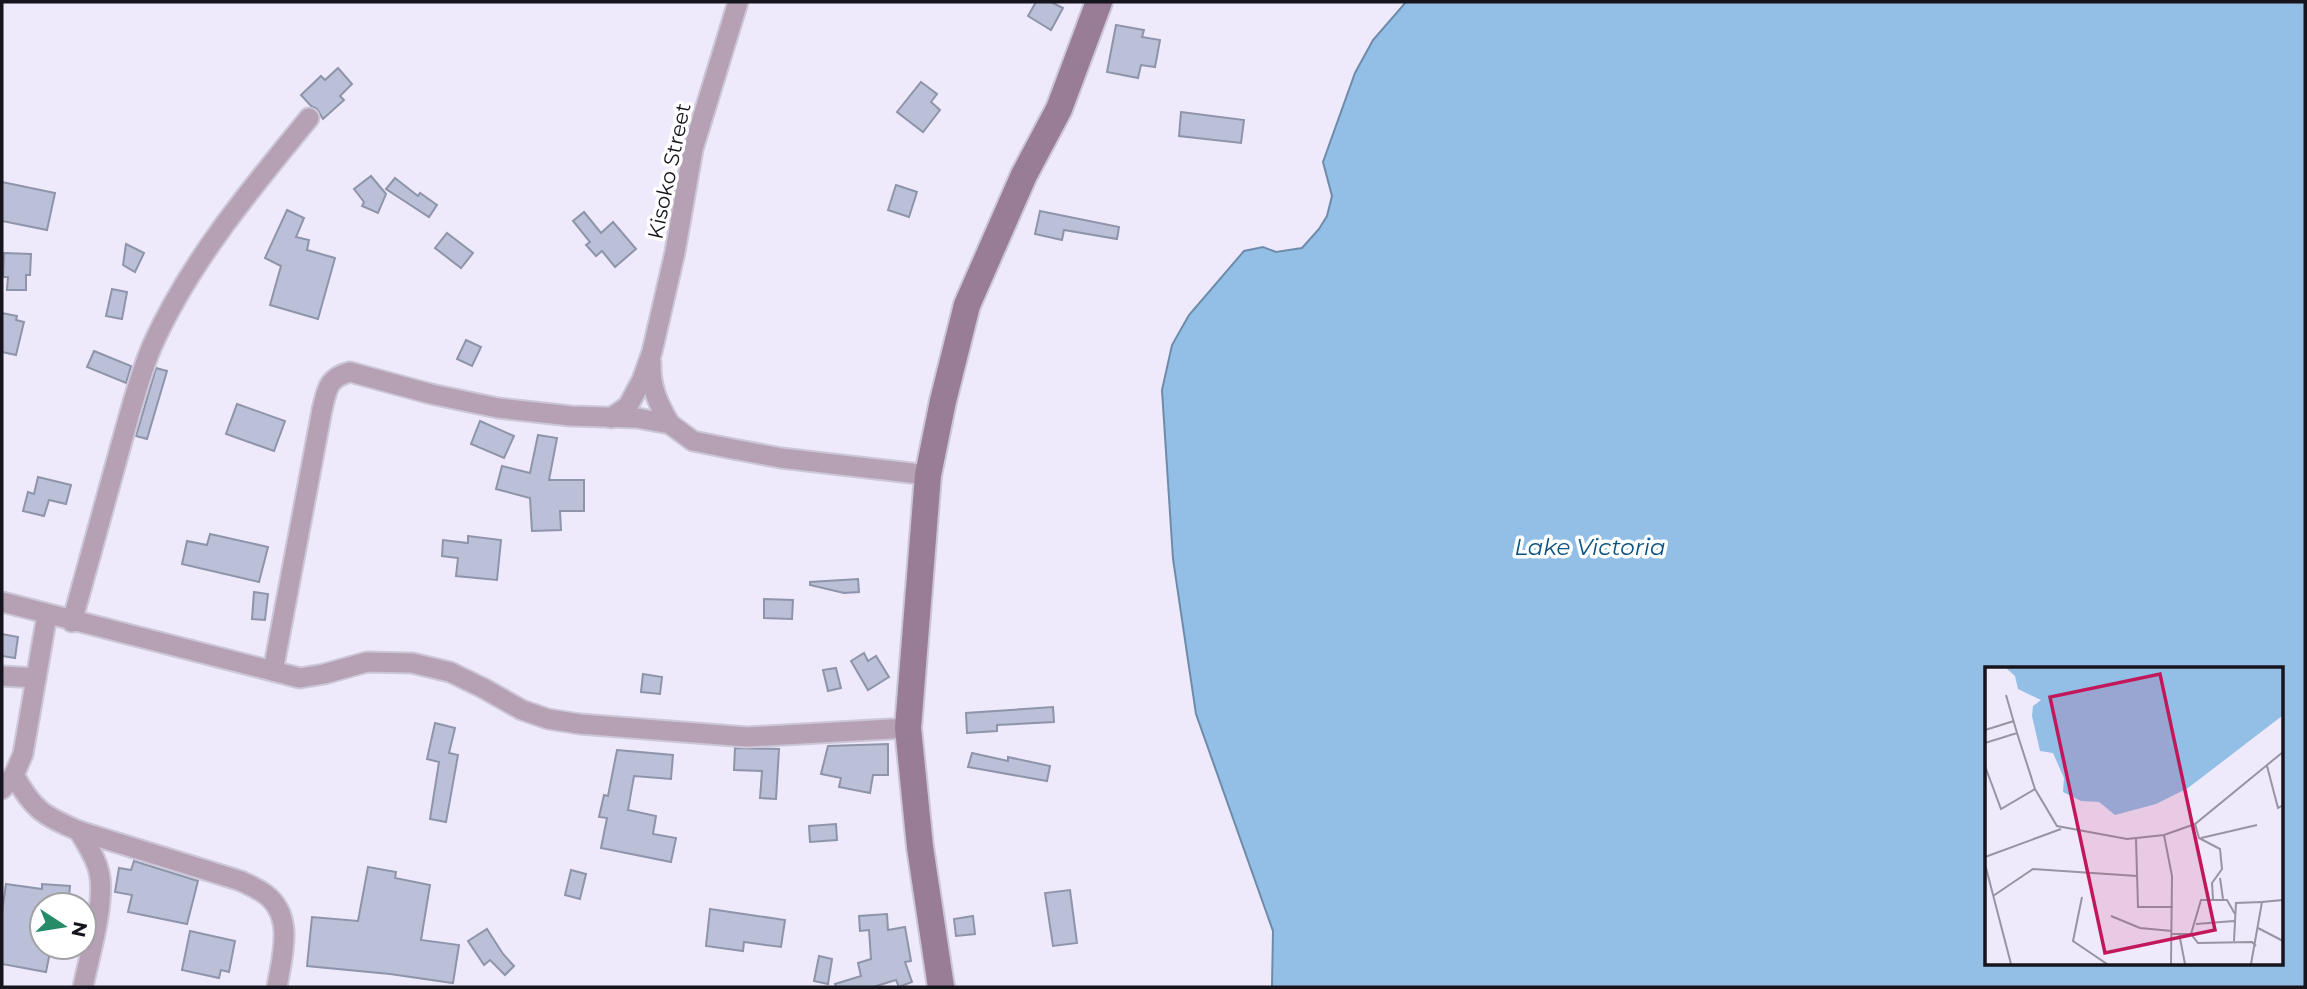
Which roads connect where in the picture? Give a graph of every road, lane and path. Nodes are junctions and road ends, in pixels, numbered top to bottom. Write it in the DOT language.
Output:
graph roads {
  1 [pos="738,2"];
  2 [pos="1098,2"];
  3 [pos="309,118"];
  4 [pos="652,352"];
  5 [pos="611,418"];
  6 [pos="670,424"];
  7 [pos="928,475"];
  8 [pos="2,603"];
  9 [pos="47,615"];
  10 [pos="72,622"];
  11 [pos="273,671"];
  12 [pos="2,676"];
  13 [pos="36,678"];
  14 [pos="908,728"];
  15 [pos="8,782"];
  16 [pos="79,831"];
  17 [pos="83,987"];
  18 [pos="277,987"];
  19 [pos="942,987"];
  1 -- 4 [label="street, Kisoko Street"];
  2 -- 7 [label="street"];
  3 -- 10 [label="street"];
  4 -- 5 [label="street, Kisoko Street"];
  4 -- 6 [label="street, Kisoko Street"];
  5 -- 6 [label="street"];
  5 -- 11 [label="street"];
  6 -- 7 [label="street"];
  7 -- 14 [label="street"];
  8 -- 9 [label="street"];
  9 -- 10 [label="street"];
  9 -- 13 [label="street"];
  10 -- 11 [label="street"];
  11 -- 14 [label="street"];
  12 -- 13 [label="street"];
  13 -- 15 [label="street"];
  14 -- 19 [label="street"];
  15 -- 16 [label="street"];
  16 -- 17 [label="street"];
  16 -- 18 [label="street"];
}
